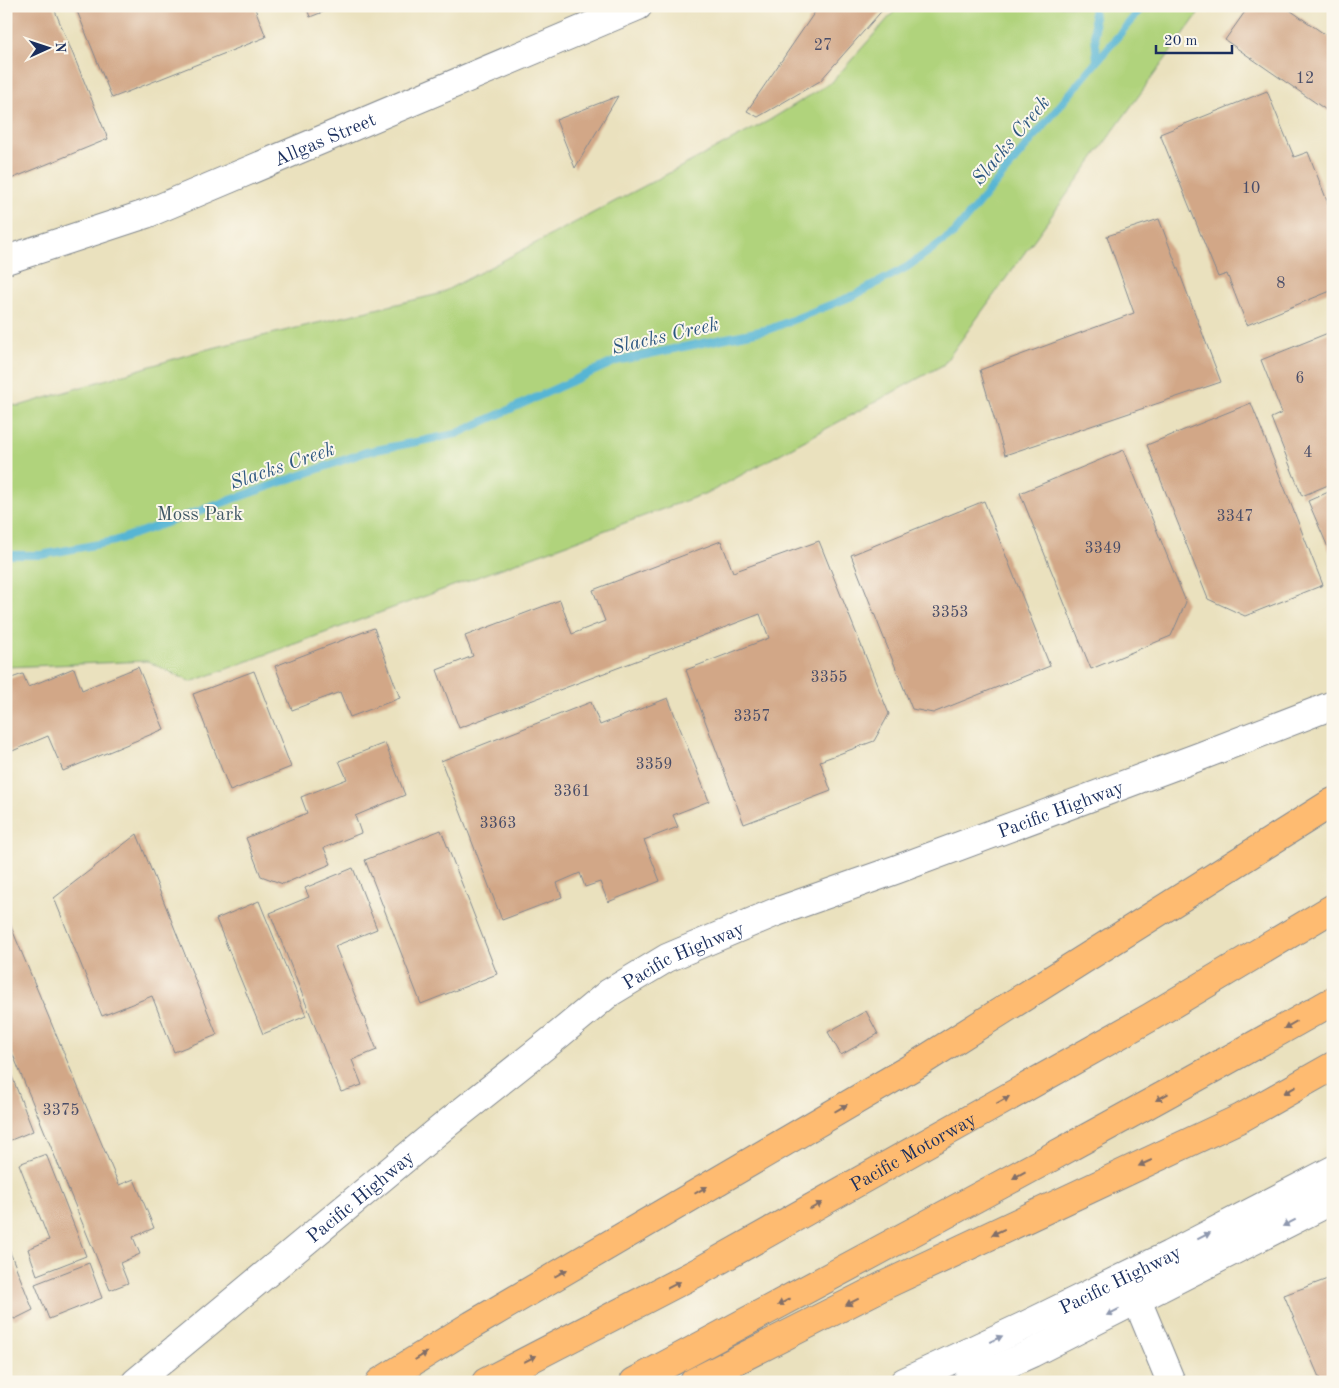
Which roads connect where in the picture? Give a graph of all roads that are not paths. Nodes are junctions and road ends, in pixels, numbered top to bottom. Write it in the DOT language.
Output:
graph roads {
  1 [pos="638,6"];
  2 [pos="6,260"];
  3 [pos="1333,705"];
  4 [pos="1333,802"];
  5 [pos="1333,908"];
  6 [pos="1333,1001"];
  7 [pos="1333,1066"];
  8 [pos="1333,1170"];
  9 [pos="1333,1200"];
  10 [pos="1137,1300"];
  11 [pos="968,1352"];
  12 [pos="975,1380"];
  13 [pos="136,1382"];
  14 [pos="380,1382"];
  15 [pos="486,1382"];
  16 [pos="634,1382"];
  17 [pos="694,1382"];
  18 [pos="904,1382"];
  19 [pos="1171,1382"];
  1 -- 2 [label="street, Allgas Street"];
  3 -- 13 [label="street, Pacific Highway"];
  14 -- 4 [label="highway, one-way"];
  15 -- 5 [label="highway, Pacific Motorway, one-way"];
  6 -- 16 [label="highway, one-way"];
  7 -- 17 [label="highway, one-way"];
  11 -- 8 [label="street, Pacific Highway, one-way"];
  9 -- 10 [label="street, Pacific Highway, one-way"];
  10 -- 12 [label="street, Pacific Highway, one-way"];
  10 -- 19 [label="street"];
  11 -- 12 [label="street"];
  11 -- 18 [label="street, Pacific Highway"];
}
